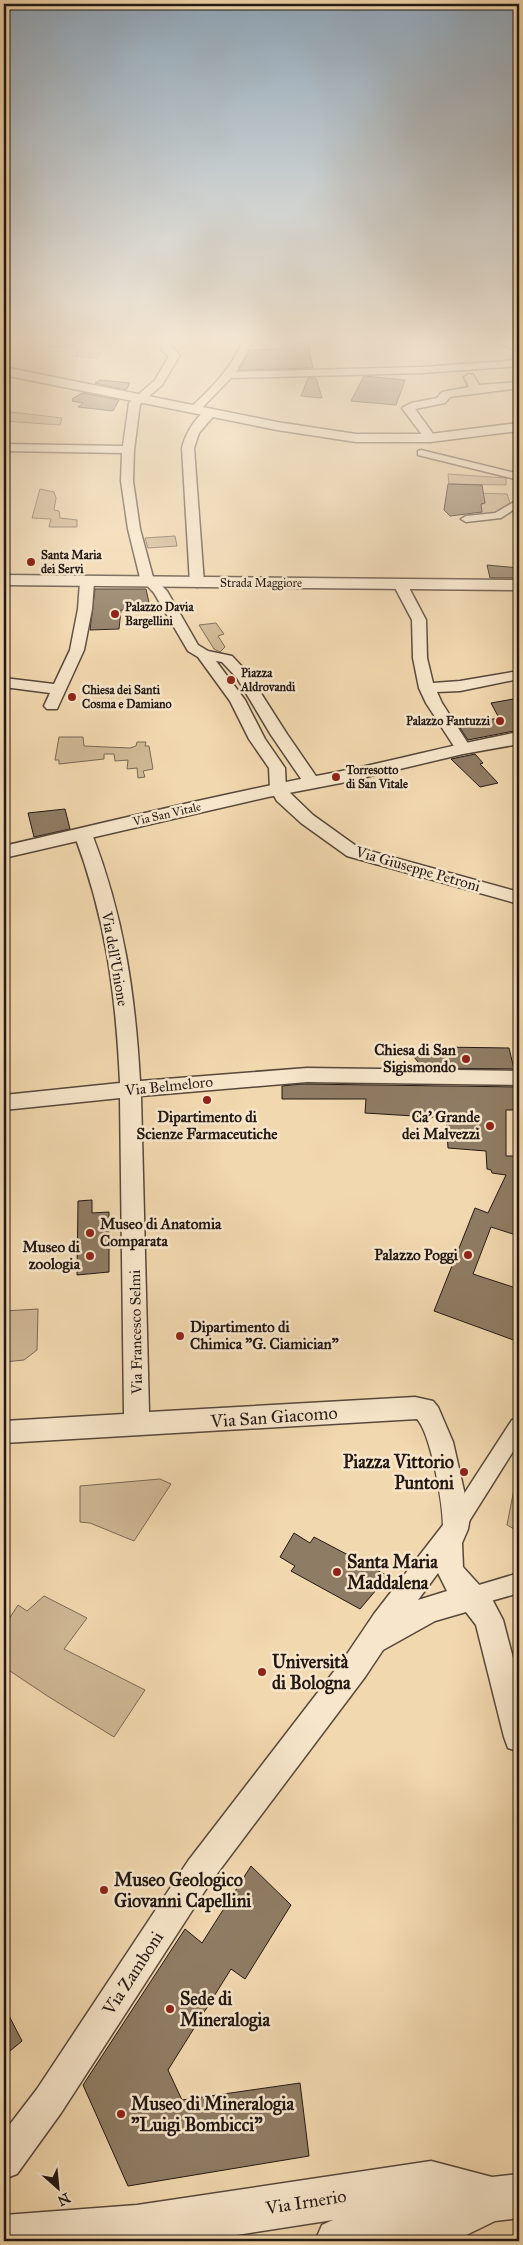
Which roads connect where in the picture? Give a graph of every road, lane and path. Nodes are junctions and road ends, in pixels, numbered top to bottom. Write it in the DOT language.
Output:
graph roads {
  1 [pos="129,444"];
  2 [pos="189,444"];
  3 [pos="4,448"];
  4 [pos="128,450"];
  5 [pos="421,454"];
  6 [pos="519,477"];
  7 [pos="517,503"];
  8 [pos="466,519"];
  9 [pos="4,580"];
  10 [pos="86,582"];
  11 [pos="152,583"];
  12 [pos="197,583"];
  13 [pos="400,584"];
  14 [pos="519,584"];
  15 [pos="203,654"];
  16 [pos="519,674"];
  17 [pos="4,683"];
  18 [pos="427,688"];
  19 [pos="58,689"];
  20 [pos="52,706"];
  21 [pos="279,735"];
  22 [pos="519,738"];
  23 [pos="258,739"];
  24 [pos="463,748"];
  25 [pos="328,779"];
  26 [pos="278,790"];
  27 [pos="83,834"];
  28 [pos="4,852"];
  29 [pos="519,898"];
  30 [pos="519,1078"];
  31 [pos="131,1089"];
  32 [pos="4,1103"];
  33 [pos="137,1425"];
  34 [pos="519,1426"];
  35 [pos="4,1432"];
  36 [pos="453,1532"];
  37 [pos="519,1583"];
  38 [pos="470,1597"];
  39 [pos="372,1643"];
  40 [pos="519,1737"];
  41 [pos="4,2160"];
  42 [pos="506,2198"];
  43 [pos="4,2238"];
  44 [pos="338,2241"];
  1 -- 4 [label="street"];
  2 -- 12 [label="street"];
  3 -- 4 [label="street"];
  4 -- 11 [label="street"];
  5 -- 6 [label="street"];
  7 -- 8 [label="street"];
  9 -- 10 [label="street, Strada Maggiore"];
  10 -- 11 [label="street, Strada Maggiore"];
  10 -- 19 [label="street"];
  11 -- 12 [label="street, Strada Maggiore"];
  11 -- 15 [label="street"];
  12 -- 13 [label="street, Strada Maggiore"];
  13 -- 14 [label="street, Strada Maggiore"];
  13 -- 18 [label="street"];
  15 -- 21 [label="street"];
  15 -- 23 [label="street"];
  16 -- 18 [label="street"];
  17 -- 19 [label="street"];
  18 -- 24 [label="street"];
  19 -- 20 [label="street"];
  21 -- 23 [label="street"];
  21 -- 25 [label="street"];
  22 -- 24 [label="street, Via San Vitale"];
  23 -- 26 [label="street"];
  24 -- 25 [label="street, Via San Vitale"];
  25 -- 26 [label="street, Via San Vitale"];
  26 -- 27 [label="street, Via San Vitale"];
  26 -- 29 [label="street, Via Giuseppe Petroni"];
  27 -- 28 [label="street, Via San Vitale"];
  27 -- 31 [label="street, Via dell'Unione"];
  30 -- 31 [label="street, Via Belmeloro"];
  31 -- 32 [label="street, Via Belmeloro"];
  31 -- 33 [label="street, Via Francesco Selmi"];
  33 -- 35 [label="street, Via San Giacomo"];
  33 -- 36 [label="street, Via San Giacomo"];
  34 -- 36 [label="street, Via Zamboni"];
  36 -- 38 [label="street"];
  36 -- 39 [label="street, Via Zamboni"];
  37 -- 38 [label="street"];
  38 -- 39 [label="street, Via Zamboni"];
  38 -- 40 [label="street"];
  39 -- 41 [label="street, Via Zamboni"];
  42 -- 43 [label="street, Via Irnerio"];
  42 -- 44 [label="street, Via Irnerio"];
}
